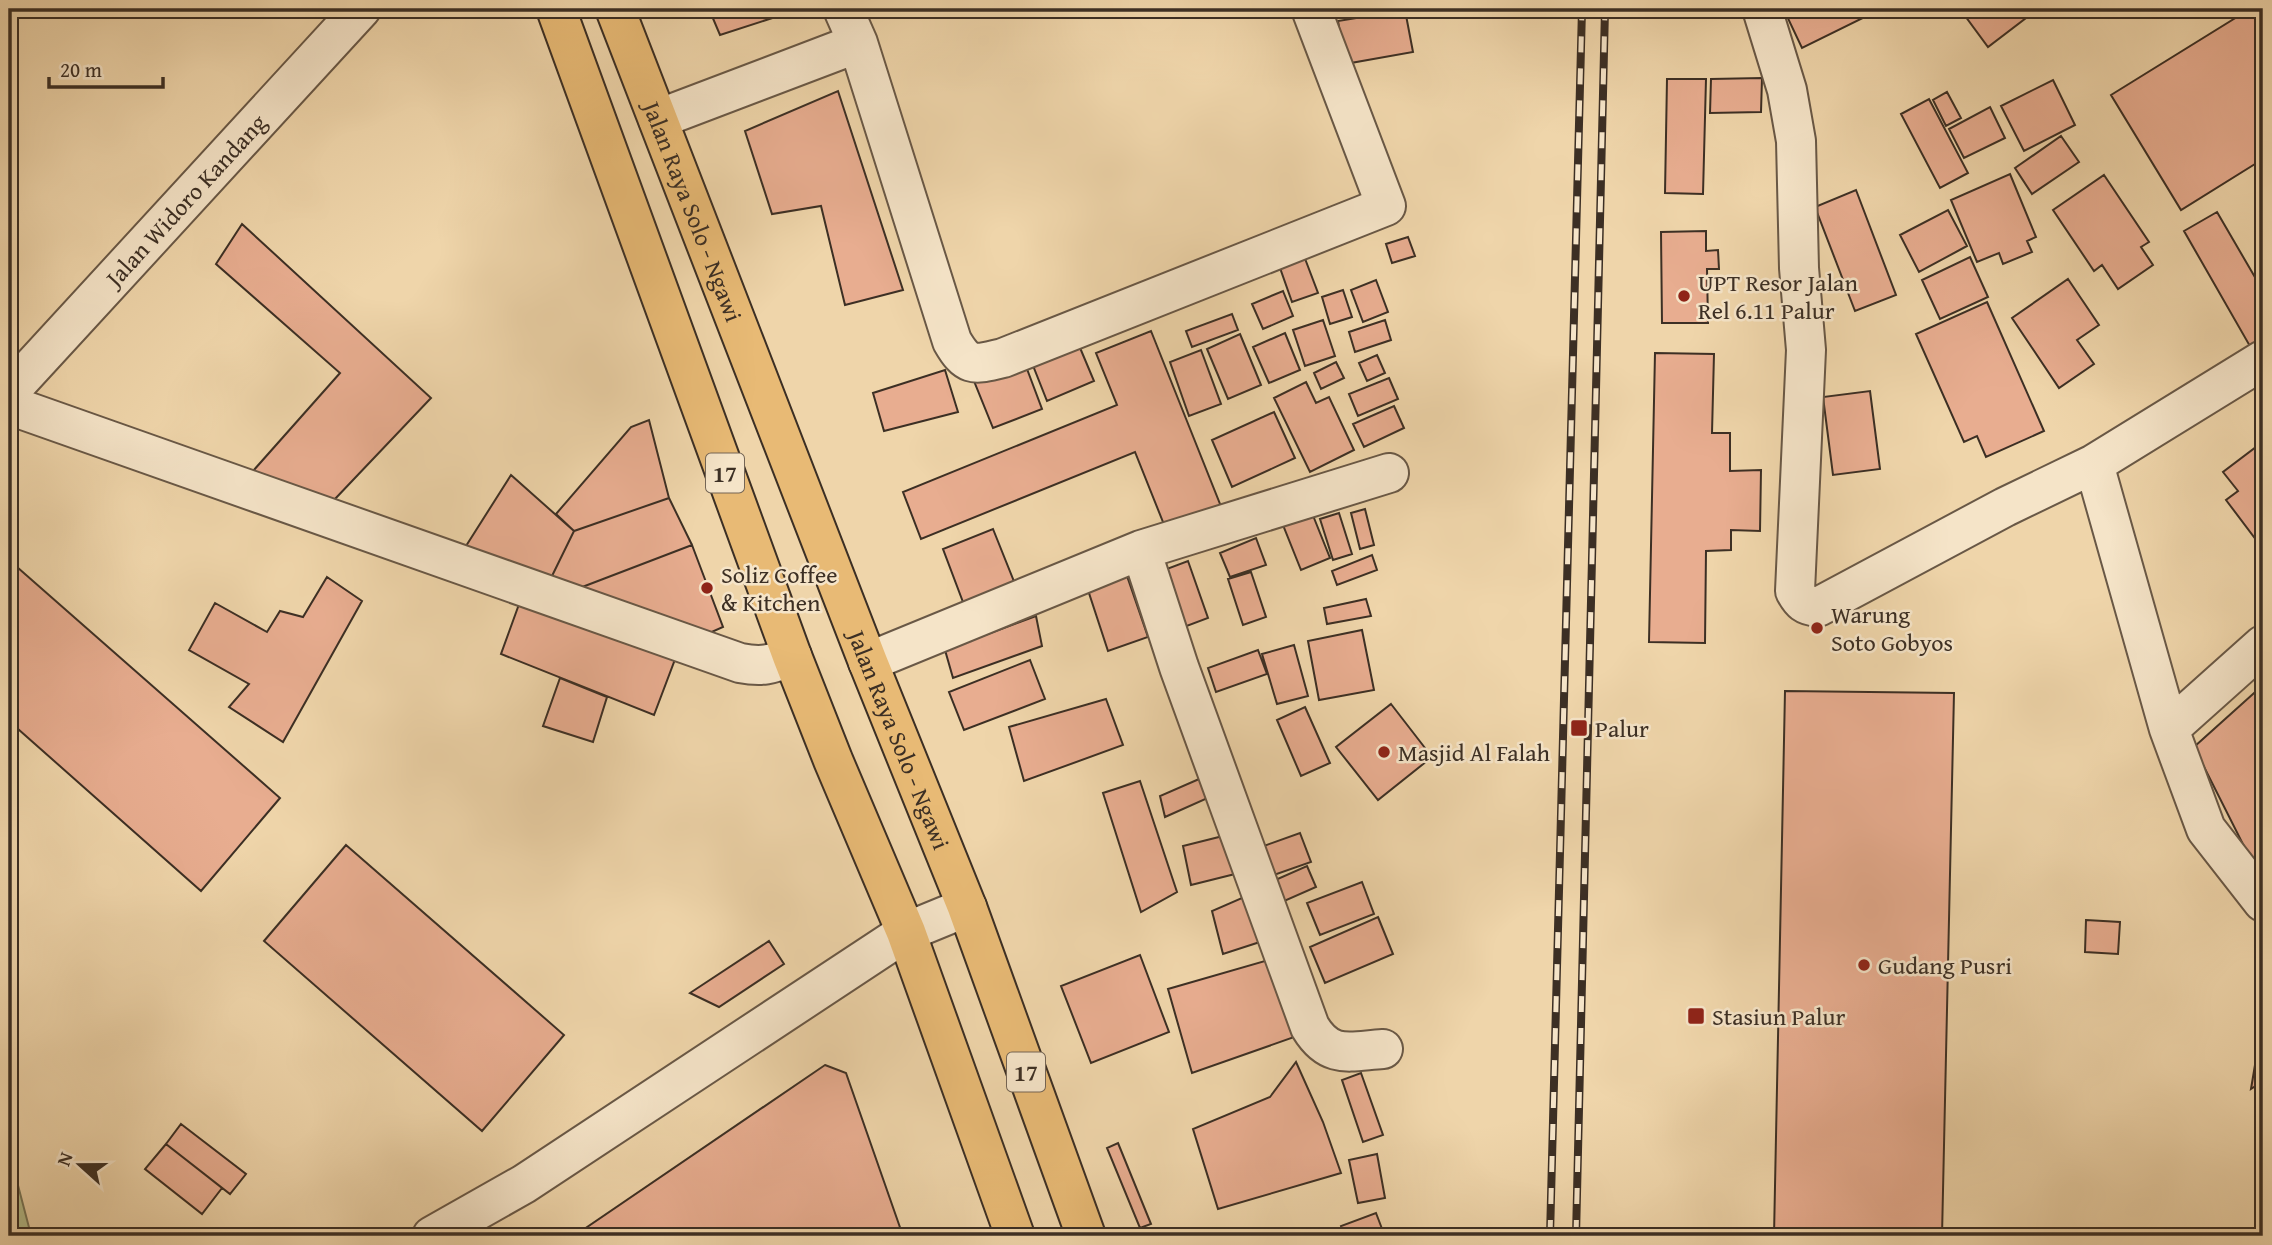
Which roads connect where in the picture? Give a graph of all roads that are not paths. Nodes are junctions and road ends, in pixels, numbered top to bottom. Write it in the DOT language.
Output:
graph roads {
  1 [pos="361,9"];
  2 [pos="556,9"];
  3 [pos="615,9"];
  4 [pos="1311,9"];
  5 [pos="1762,9"];
  6 [pos="850,26"];
  7 [pos="658,119"];
  8 [pos="2263,360"];
  9 [pos="9,392"];
  10 [pos="9,405"];
  11 [pos="2094,464"];
  12 [pos="1389,473"];
  13 [pos="1141,550"];
  14 [pos="2263,645"];
  15 [pos="792,656"];
  16 [pos="868,662"];
  17 [pos="2169,729"];
  18 [pos="2263,902"];
  19 [pos="967,907"];
  20 [pos="906,932"];
  21 [pos="1384,1049"];
  22 [pos="432,1236"];
  23 [pos="1015,1236"];
  24 [pos="1086,1236"];
  1 -- 9 [label="street, Jalan Widoro Kandang"];
  2 -- 15 [label="highway, 17"];
  3 -- 7 [label="highway, Jalan Raya Solo - Ngawi / 17"];
  4 -- 6 [label="street"];
  5 -- 11 [label="street"];
  6 -- 7 [label="street"];
  7 -- 16 [label="highway, Jalan Raya Solo - Ngawi / 17"];
  8 -- 11 [label="street"];
  10 -- 15 [label="street"];
  11 -- 17 [label="street"];
  12 -- 13 [label="street"];
  13 -- 16 [label="street"];
  13 -- 21 [label="street"];
  14 -- 17 [label="street"];
  15 -- 20 [label="highway, 17"];
  16 -- 19 [label="highway, Jalan Raya Solo - Ngawi / 17"];
  17 -- 18 [label="street"];
  19 -- 20 [label="street"];
  19 -- 24 [label="highway, Jalan Raya Solo - Ngawi / 17"];
  20 -- 22 [label="street"];
  20 -- 23 [label="highway, 17"];
}
